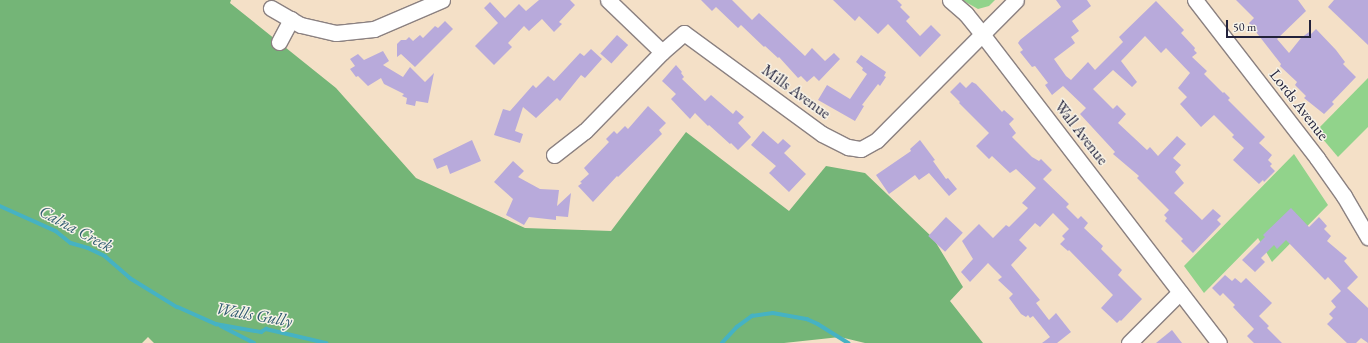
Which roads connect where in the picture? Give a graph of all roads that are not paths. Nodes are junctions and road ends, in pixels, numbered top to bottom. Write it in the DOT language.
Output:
graph roads {
  1 [pos="442,0"];
  2 [pos="608,0"];
  3 [pos="950,0"];
  4 [pos="1016,0"];
  5 [pos="1195,0"];
  6 [pos="271,8"];
  7 [pos="291,19"];
  8 [pos="982,34"];
  9 [pos="279,42"];
  10 [pos="662,52"];
  11 [pos="554,155"];
  12 [pos="1368,237"];
  13 [pos="1180,292"];
  14 [pos="1129,343"];
  15 [pos="1219,343"];
  1 -- 7 [label="street"];
  2 -- 10 [label="street"];
  3 -- 8 [label="street, Wall Avenue"];
  4 -- 8 [label="street, Mills Avenue"];
  5 -- 12 [label="street, Lords Avenue"];
  6 -- 7 [label="street"];
  7 -- 9 [label="street"];
  8 -- 10 [label="street, Mills Avenue"];
  8 -- 13 [label="street, Wall Avenue"];
  10 -- 11 [label="street, Mills Avenue"];
  13 -- 14 [label="street"];
  13 -- 15 [label="street, Wall Avenue"];
}
